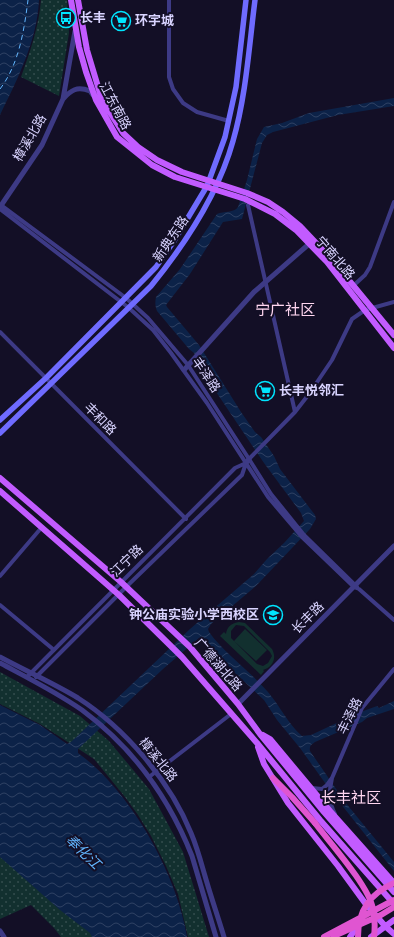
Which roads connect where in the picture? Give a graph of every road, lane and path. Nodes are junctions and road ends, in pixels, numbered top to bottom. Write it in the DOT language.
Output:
graph roads {
  1 [pos="71,0"];
  2 [pos="78,0"];
  3 [pos="169,0"];
  4 [pos="246,0"];
  5 [pos="255,0"];
  6 [pos="75,30"];
  7 [pos="63,99"];
  8 [pos="96,100"];
  9 [pos="229,121"];
  10 [pos="208,184"];
  11 [pos="216,187"];
  12 [pos="247,198"];
  13 [pos="394,202"];
  14 [pos="0,207"];
  15 [pos="309,244"];
  16 [pos="265,283"];
  17 [pos="353,286"];
  18 [pos="123,300"];
  19 [pos="394,302"];
  20 [pos="131,306"];
  21 [pos="372,308"];
  22 [pos="365,310"];
  23 [pos="0,332"];
  24 [pos="394,335"];
  25 [pos="394,348"];
  26 [pos="188,365"];
  27 [pos="184,370"];
  28 [pos="46,378"];
  29 [pos="51,384"];
  30 [pos="295,412"];
  31 [pos="0,420"];
  32 [pos="0,433"];
  33 [pos="247,461"];
  34 [pos="0,478"];
  35 [pos="0,491"];
  36 [pos="186,519"];
  37 [pos="42,527"];
  38 [pos="303,536"];
  39 [pos="394,546"];
  40 [pos="0,576"];
  41 [pos="121,582"];
  42 [pos="126,587"];
  43 [pos="356,587"];
  44 [pos="113,590"];
  45 [pos="118,595"];
  46 [pos="0,605"];
  47 [pos="394,620"];
  48 [pos="54,650"];
  49 [pos="0,657"];
  50 [pos="0,664"];
  51 [pos="394,669"];
  52 [pos="29,675"];
  53 [pos="35,678"];
  54 [pos="238,704"];
  55 [pos="231,714"];
  56 [pos="260,734"];
  57 [pos="257,743"];
  58 [pos="156,772"];
  59 [pos="149,777"];
  60 [pos="273,778"];
  61 [pos="332,778"];
  62 [pos="311,788"];
  63 [pos="337,818"];
  64 [pos="317,822"];
  65 [pos="394,883"];
  66 [pos="394,892"];
  67 [pos="394,900"];
  68 [pos="365,903"];
  69 [pos="394,906"];
  70 [pos="394,920"];
  71 [pos="385,926"];
  72 [pos="0,931"];
  73 [pos="394,934"];
  74 [pos="4,937"];
  75 [pos="216,937"];
  76 [pos="224,937"];
  77 [pos="324,937"];
  78 [pos="331,937"];
  79 [pos="350,937"];
  80 [pos="358,937"];
  81 [pos="371,937"];
  82 [pos="374,937"];
  1 -- 6 [label="main road, 江东南路"];
  2 -- 10 [label="main road, 江东南路"];
  3 -- 9 [label="street"];
  4 -- 9 [label="main road, 新典东路"];
  5 -- 11 [label="main road, 新典东路"];
  6 -- 7 [label="street, 樟溪北路"];
  6 -- 8 [label="main road, 江东南路"];
  7 -- 8 [label="street"];
  7 -- 14 [label="street, 樟溪北路"];
  8 -- 10 [label="main road, 江东南路"];
  9 -- 10 [label="main road, 新典东路"];
  10 -- 11 [label="main road, 江东南路"];
  10 -- 18 [label="main road, 新典东路"];
  11 -- 12 [label="main road, 江东南路"];
  11 -- 20 [label="main road, 新典东路"];
  12 -- 15 [label="main road, 宁南北路"];
  12 -- 16 [label="street"];
  12 -- 17 [label="main road, 宁南北路"];
  13 -- 17 [label="street"];
  14 -- 18 [label="street, 丰泽路"];
  15 -- 16 [label="street"];
  15 -- 22 [label="main road, 宁南北路"];
  16 -- 26 [label="street"];
  16 -- 30 [label="street"];
  17 -- 21 [label="main road, 宁南北路"];
  18 -- 20 [label="street, 丰泽路"];
  18 -- 28 [label="main road, 新典东路"];
  19 -- 21 [label="street"];
  20 -- 26 [label="street, 丰泽路"];
  20 -- 27 [label="street, 丰泽路"];
  20 -- 29 [label="main road, 新典东路"];
  21 -- 22 [label="street"];
  21 -- 24 [label="main road, 宁南北路"];
  22 -- 25 [label="main road, 宁南北路"];
  22 -- 30 [label="street"];
  23 -- 28 [label="street, 丰和路"];
  26 -- 27 [label="street"];
  26 -- 33 [label="street, 丰泽路"];
  27 -- 33 [label="street, 丰泽路"];
  28 -- 29 [label="street, 丰和路"];
  28 -- 31 [label="main road, 新典东路"];
  29 -- 32 [label="main road, 新典东路"];
  29 -- 36 [label="street, 丰和路"];
  30 -- 33 [label="street"];
  33 -- 36 [label="street, 江宁路"];
  33 -- 38 [label="street, 丰泽路"];
  33 -- 38 [label="street, 丰泽路"];
  33 -- 42 [label="street, 江宁路"];
  34 -- 41 [label="main road, 广德湖北路"];
  35 -- 37 [label="main road, 广德湖北路"];
  36 -- 41 [label="street, 江宁路"];
  37 -- 40 [label="street"];
  37 -- 44 [label="main road, 广德湖北路"];
  38 -- 43 [label="street, 丰泽路"];
  39 -- 43 [label="street, 长丰路"];
  41 -- 42 [label="main road, 广德湖北路"];
  41 -- 44 [label="street, 江宁路"];
  42 -- 45 [label="street, 江宁路"];
  42 -- 54 [label="main road, 广德湖北路"];
  43 -- 47 [label="street, 丰泽路"];
  43 -- 54 [label="street, 长丰路"];
  44 -- 45 [label="main road, 广德湖北路"];
  44 -- 48 [label="street, 江宁路"];
  45 -- 53 [label="street, 江宁路"];
  45 -- 55 [label="main road, 广德湖北路"];
  46 -- 48 [label="street"];
  48 -- 52 [label="street, 江宁路"];
  49 -- 52 [label="street, 樟溪北路"];
  50 -- 52 [label="street, 樟溪北路"];
  51 -- 61 [label="street, 丰泽路"];
  52 -- 53 [label="street, 樟溪北路"];
  53 -- 58 [label="street, 樟溪北路"];
  53 -- 59 [label="street, 樟溪北路"];
  54 -- 56 [label="main road, 广德湖北路"];
  55 -- 57 [label="main road, 广德湖北路"];
  55 -- 58 [label="street"];
  56 -- 62 [label="main road"];
  56 -- 66 [label="main road, 广德湖北路"];
  57 -- 60 [label="main road"];
  57 -- 64 [label="main road, 广德湖北路"];
  58 -- 59 [label="street"];
  58 -- 76 [label="street, 樟溪北路"];
  59 -- 75 [label="street, 樟溪北路"];
  60 -- 64 [label="highway"];
  60 -- 68 [label="main road"];
  61 -- 62 [label="street"];
  61 -- 63 [label="street"];
  62 -- 63 [label="main road"];
  63 -- 65 [label="main road"];
  64 -- 69 [label="main road, 广德湖北路, bridge"];
  64 -- 82 [label="highway, bridge"];
  65 -- 80 [label="highway, bridge"];
  67 -- 77 [label="highway, bridge"];
  68 -- 71 [label="main road"];
  68 -- 79 [label="main road"];
  69 -- 78 [label="highway, bridge"];
  70 -- 71 [label="main road"];
  71 -- 73 [label="main road"];
  71 -- 81 [label="main road"];
  72 -- 74 [label="street"];
}
